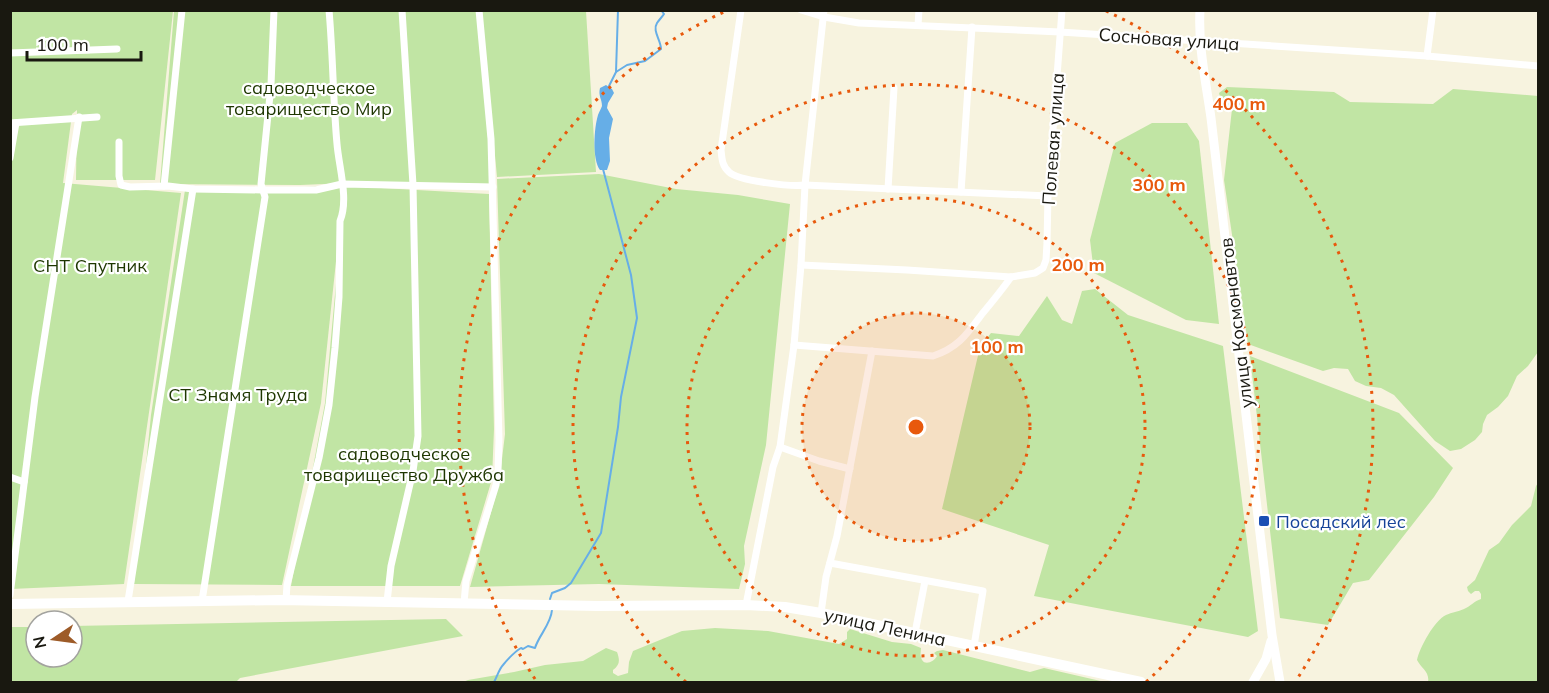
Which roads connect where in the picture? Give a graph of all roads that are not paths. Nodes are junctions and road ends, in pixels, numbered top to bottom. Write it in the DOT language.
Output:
graph roads {
  1 [pos="182,10"];
  2 [pos="274,10"];
  3 [pos="329,10"];
  4 [pos="402,10"];
  5 [pos="479,10"];
  6 [pos="741,10"];
  7 [pos="801,10"];
  8 [pos="919,10"];
  9 [pos="1062,10"];
  10 [pos="1200,10"];
  11 [pos="1433,10"];
  12 [pos="824,14"];
  13 [pos="918,25"];
  14 [pos="972,27"];
  15 [pos="1060,32"];
  16 [pos="1200,41"];
  17 [pos="117,49"];
  18 [pos="10,53"];
  19 [pos="1426,56"];
  20 [pos="1539,66"];
  21 [pos="894,88"];
  22 [pos="79,117"];
  23 [pos="97,117"];
  24 [pos="13,123"];
  25 [pos="119,142"];
  26 [pos="10,158"];
  27 [pos="342,183"];
  28 [pos="413,185"];
  29 [pos="806,185"];
  30 [pos="164,186"];
  31 [pos="493,187"];
  32 [pos="193,189"];
  33 [pos="888,189"];
  34 [pos="263,190"];
  35 [pos="961,192"];
  36 [pos="1048,196"];
  37 [pos="801,265"];
  38 [pos="1011,277"];
  39 [pos="794,345"];
  40 [pos="872,351"];
  41 [pos="780,447"];
  42 [pos="850,469"];
  43 [pos="10,477"];
  44 [pos="24,482"];
  45 [pos="830,563"];
  46 [pos="925,581"];
  47 [pos="10,595"];
  48 [pos="286,600"];
  49 [pos="128,601"];
  50 [pos="202,601"];
  51 [pos="387,602"];
  52 [pos="464,603"];
  53 [pos="10,604"];
  54 [pos="746,605"];
  55 [pos="821,614"];
  56 [pos="915,633"];
  57 [pos="1272,636"];
  58 [pos="974,646"];
  59 [pos="1254,680"];
  60 [pos="1141,682"];
  61 [pos="1280,682"];
  1 -- 30 [label="street"];
  2 -- 34 [label="street"];
  3 -- 27 [label="street"];
  4 -- 28 [label="street"];
  5 -- 31 [label="street"];
  6 -- 29 [label="street"];
  7 -- 12 [label="street, Сосновая улица"];
  8 -- 13 [label="street"];
  9 -- 15 [label="street, Полевая улица"];
  10 -- 16 [label="street, улица Космонавтов"];
  11 -- 19 [label="street"];
  12 -- 13 [label="street, Сосновая улица"];
  12 -- 29 [label="street"];
  13 -- 14 [label="street, Сосновая улица"];
  14 -- 15 [label="street, Сосновая улица"];
  14 -- 35 [label="street"];
  15 -- 16 [label="street, Сосновая улица"];
  15 -- 36 [label="street, Полевая улица"];
  16 -- 19 [label="street, Сосновая улица"];
  16 -- 57 [label="street, улица Космонавтов"];
  17 -- 18 [label="street"];
  19 -- 20 [label="street, Сосновая улица"];
  21 -- 33 [label="street"];
  22 -- 23 [label="street"];
  22 -- 24 [label="street"];
  22 -- 44 [label="street"];
  24 -- 26 [label="street"];
  25 -- 30 [label="street"];
  27 -- 28 [label="street"];
  27 -- 34 [label="street"];
  27 -- 48 [label="street"];
  28 -- 31 [label="street"];
  28 -- 51 [label="street"];
  29 -- 33 [label="street"];
  29 -- 37 [label="street"];
  30 -- 32 [label="street"];
  31 -- 52 [label="street"];
  32 -- 34 [label="street"];
  32 -- 49 [label="street"];
  33 -- 35 [label="street"];
  34 -- 50 [label="street"];
  35 -- 36 [label="street"];
  36 -- 38 [label="street, Полевая улица"];
  37 -- 38 [label="street"];
  37 -- 39 [label="street"];
  38 -- 40 [label="street"];
  39 -- 40 [label="street"];
  39 -- 41 [label="street"];
  40 -- 42 [label="street"];
  41 -- 42 [label="street"];
  41 -- 54 [label="street"];
  42 -- 45 [label="street"];
  43 -- 44 [label="street"];
  44 -- 47 [label="street"];
  45 -- 46 [label="street"];
  45 -- 55 [label="street"];
  46 -- 56 [label="street"];
  46 -- 58 [label="street"];
  48 -- 50 [label="main road, улица Ленина"];
  48 -- 51 [label="main road, улица Ленина"];
  49 -- 50 [label="main road, улица Ленина"];
  49 -- 53 [label="main road, улица Ленина"];
  51 -- 52 [label="main road, улица Ленина"];
  52 -- 54 [label="main road, улица Ленина"];
  54 -- 55 [label="main road, улица Ленина"];
  55 -- 56 [label="main road, улица Ленина"];
  56 -- 58 [label="main road, улица Ленина"];
  57 -- 59 [label="street"];
  57 -- 61 [label="street, улица Космонавтов"];
  58 -- 60 [label="main road, улица Ленина"];
}
